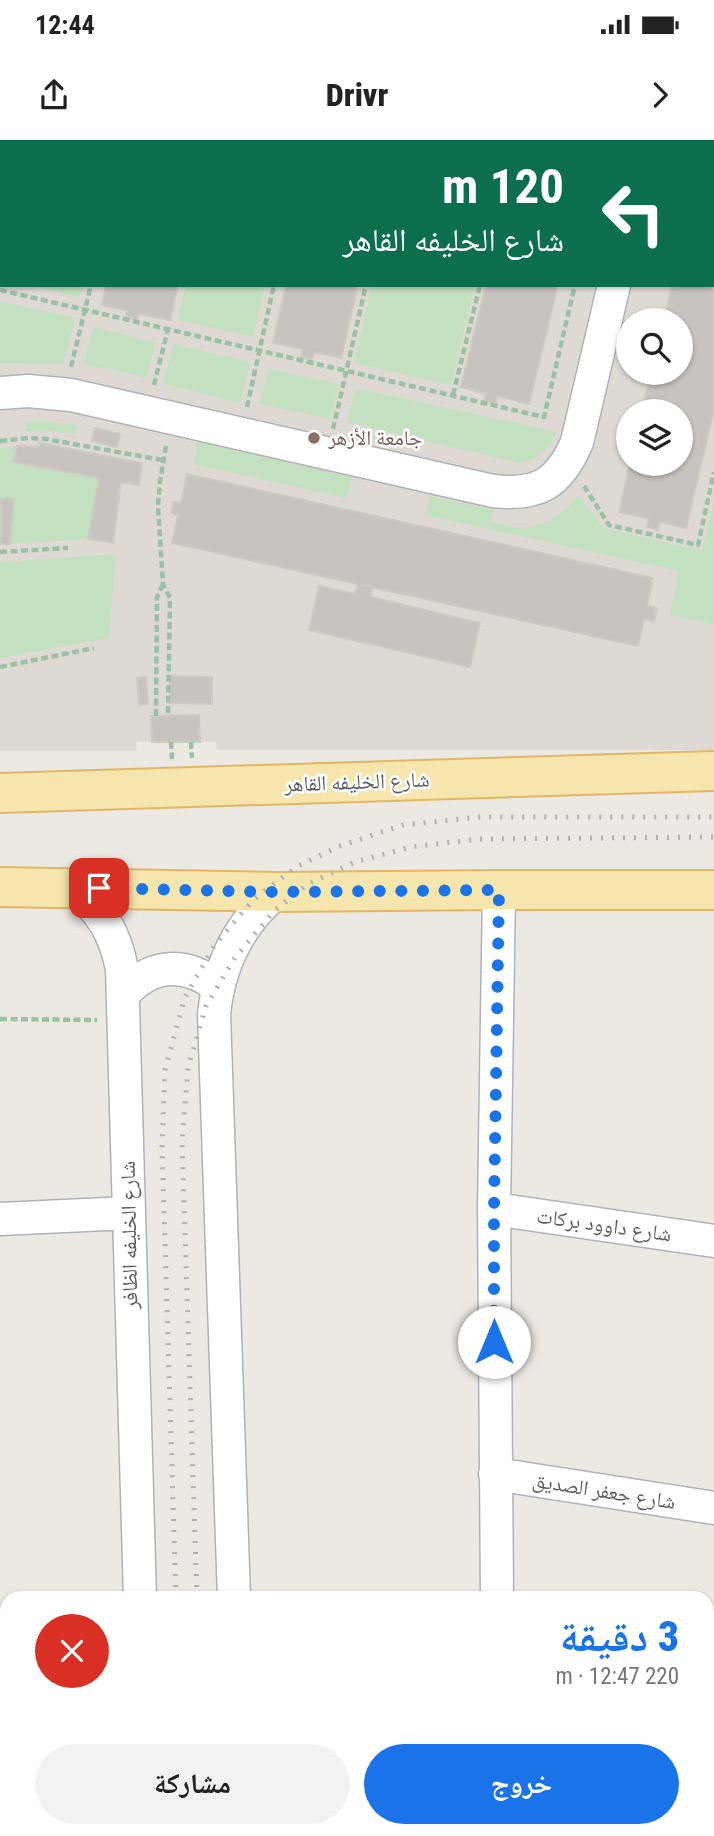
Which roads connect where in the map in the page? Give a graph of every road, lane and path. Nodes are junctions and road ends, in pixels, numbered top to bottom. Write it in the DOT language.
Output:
graph roads {
  1 [pos="91,287"];
  2 [pos="274,287"];
  3 [pos="366,287"];
  4 [pos="480,287"];
  5 [pos="575,287"];
  6 [pos="614,287"];
  7 [pos="0,290"];
  8 [pos="85,310"];
  9 [pos="169,329"];
  10 [pos="259,350"];
  11 [pos="71,367"];
  12 [pos="346,371"];
  13 [pos="154,385"];
  14 [pos="0,393"];
  15 [pos="453,396"];
  16 [pos="246,410"];
  17 [pos="172,418"];
  18 [pos="332,429"];
  19 [pos="0,441"];
  20 [pos="162,460"];
  21 [pos="569,462"];
  22 [pos="714,472"];
  23 [pos="68,548"];
  24 [pos="0,552"];
  25 [pos="163,584"];
  26 [pos="94,648"];
  27 [pos="0,667"];
  28 [pos="168,715"];
  29 [pos="156,716"];
  30 [pos="714,771"];
  31 [pos="0,793"];
  32 [pos="0,887"];
  33 [pos="74,888"];
  34 [pos="499,890"];
  35 [pos="714,890"];
  36 [pos="277,892"];
  37 [pos="218,987"];
  38 [pos="124,1007"];
  39 [pos="0,1019"];
  40 [pos="494,1209"];
  41 [pos="128,1213"];
  42 [pos="0,1219"];
  43 [pos="714,1241"];
  44 [pos="495,1474"];
  45 [pos="714,1508"];
  46 [pos="140,1591"];
  47 [pos="234,1591"];
  48 [pos="497,1591"];
  1 -- 8 [label="path"];
  2 -- 10 [label="path"];
  3 -- 12 [label="path"];
  4 -- 15 [label="path"];
  5 -- 15 [label="path"];
  6 -- 21 [label="street"];
  7 -- 8 [label="path"];
  8 -- 9 [label="path"];
  8 -- 11 [label="path"];
  9 -- 10 [label="path"];
  9 -- 13 [label="path"];
  10 -- 12 [label="path"];
  10 -- 16 [label="path"];
  12 -- 15 [label="path"];
  12 -- 18 [label="path"];
  14 -- 17 [label="street"];
  17 -- 20 [label="path"];
  17 -- 21 [label="street"];
  19 -- 20 [label="path"];
  20 -- 25 [label="path"];
  21 -- 22 [label="path"];
  23 -- 24 [label="path"];
  25 -- 28 [label="path"];
  25 -- 29 [label="path"];
  26 -- 27 [label="path"];
  30 -- 31 [label="main road, شارع الخليفه القاهر"];
  32 -- 33 [label="main road"];
  33 -- 36 [label="main road"];
  33 -- 38 [label="street, شارع الخليفه الظافر"];
  34 -- 35 [label="main road"];
  34 -- 36 [label="main road"];
  34 -- 40 [label="street"];
  36 -- 37 [label="street"];
  37 -- 38 [label="street"];
  37 -- 47 [label="street"];
  38 -- 39 [label="path"];
  38 -- 41 [label="street, شارع الخليفه الظافر"];
  40 -- 43 [label="street, شارع داوود بركات"];
  40 -- 44 [label="street"];
  41 -- 42 [label="street"];
  41 -- 46 [label="street, شارع الخليفه الظافر"];
  44 -- 45 [label="street, شارع جعفر الصديق"];
  44 -- 48 [label="street"];
}
